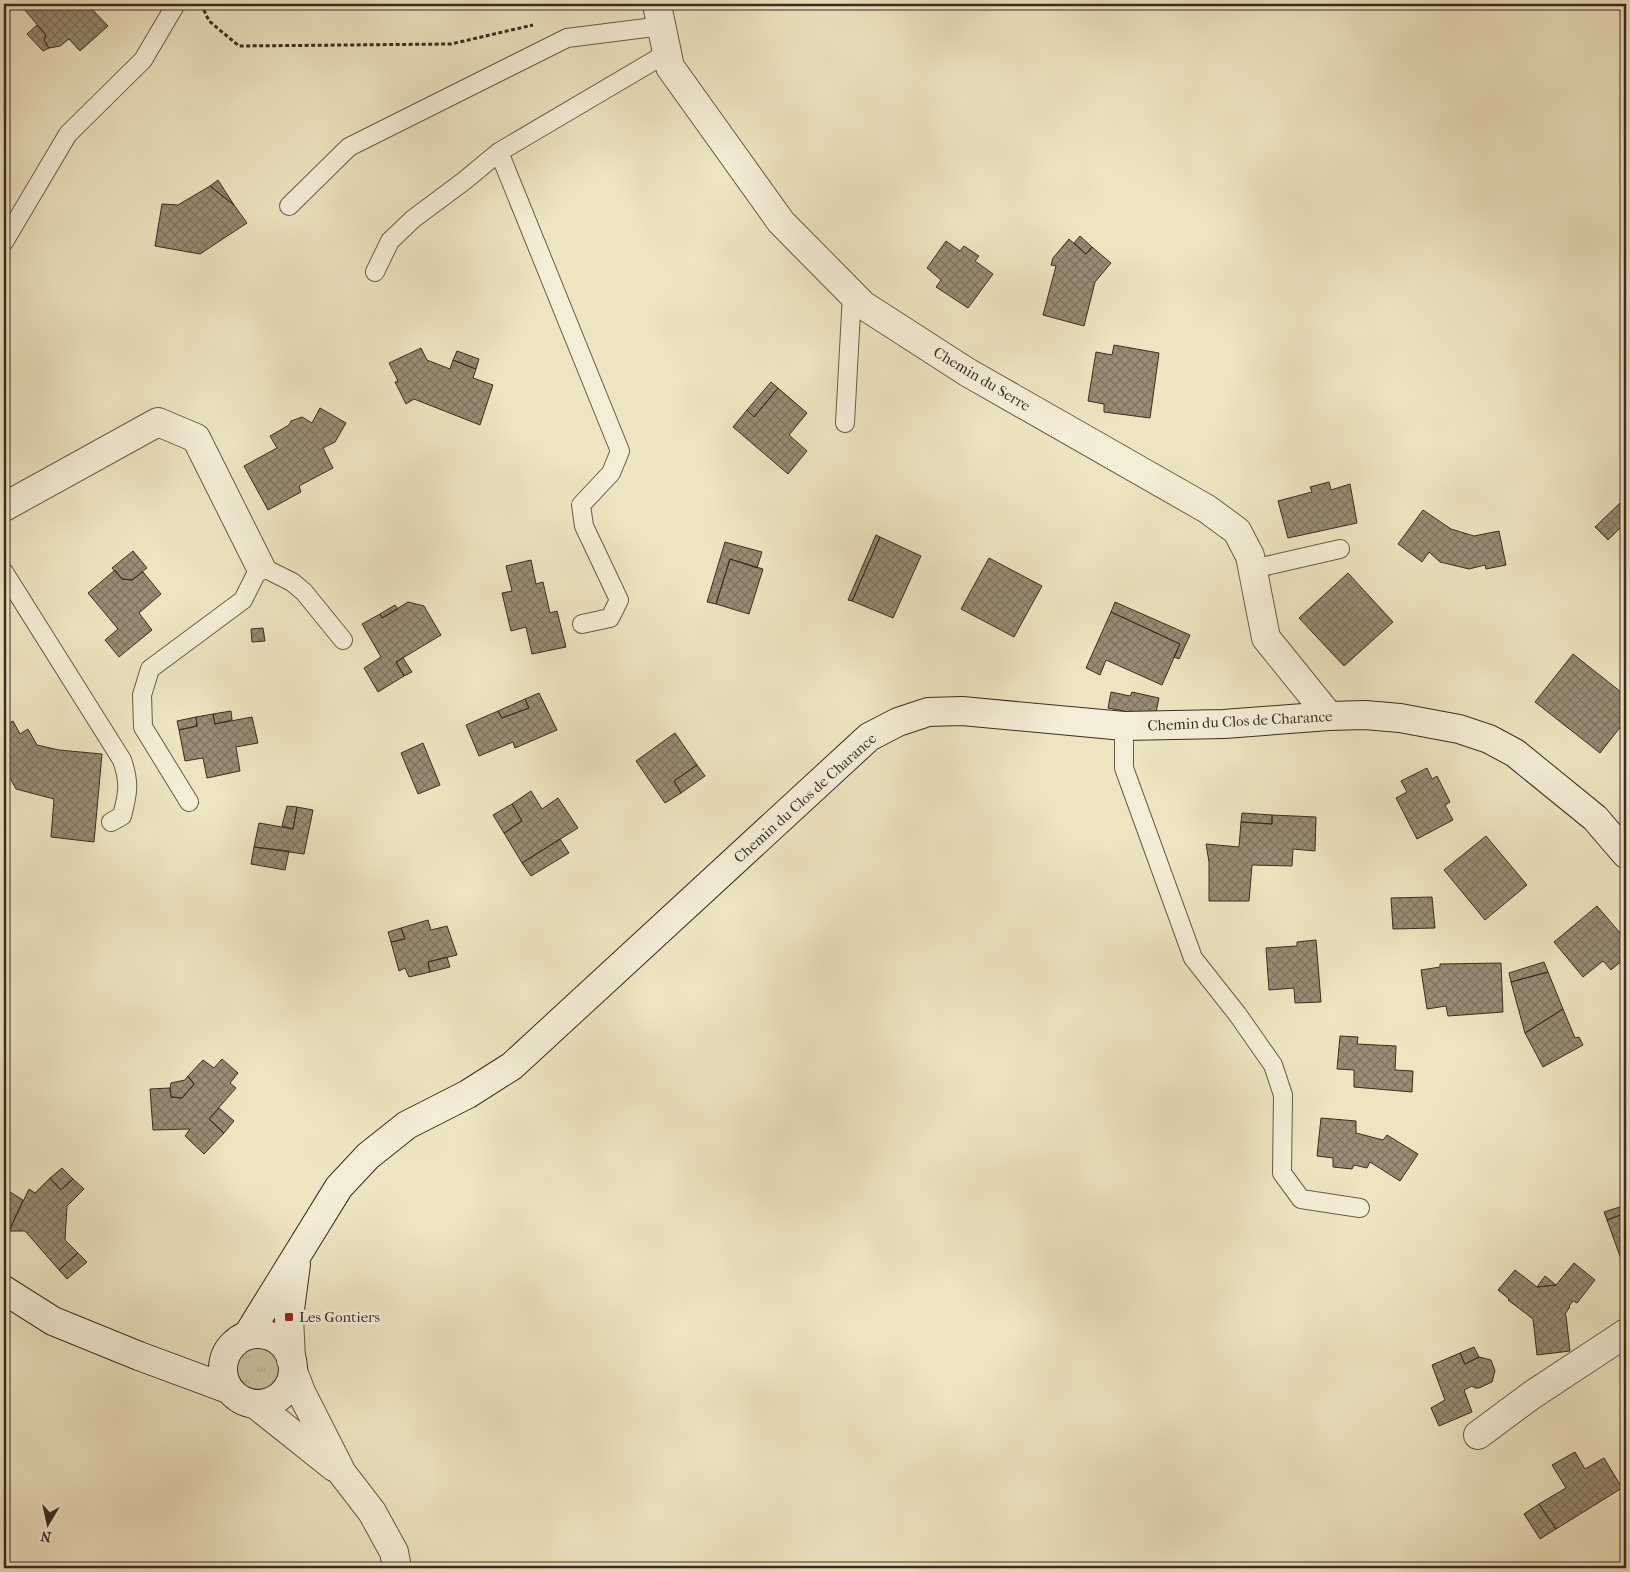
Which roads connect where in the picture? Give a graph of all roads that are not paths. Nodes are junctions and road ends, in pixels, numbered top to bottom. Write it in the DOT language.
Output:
graph roads {
  1 [pos="176,4"];
  2 [pos="660,16"];
  3 [pos="667,53"];
  4 [pos="499,152"];
  5 [pos="289,206"];
  6 [pos="4,242"];
  7 [pos="375,272"];
  8 [pos="852,294"];
  9 [pos="845,424"];
  10 [pos="4,507"];
  11 [pos="1340,549"];
  12 [pos="260,566"];
  13 [pos="1253,569"];
  14 [pos="4,572"];
  15 [pos="582,624"];
  16 [pos="343,640"];
  17 [pos="1330,716"];
  18 [pos="1124,726"];
  19 [pos="189,802"];
  20 [pos="111,822"];
  21 [pos="1626,854"];
  22 [pos="1360,1208"];
  23 [pos="298,1253"];
  24 [pos="4,1290"];
  25 [pos="1626,1333"];
  26 [pos="247,1336"];
  27 [pos="139,1356"];
  28 [pos="224,1358"];
  29 [pos="292,1365"];
  30 [pos="228,1389"];
  31 [pos="255,1404"];
  32 [pos="1478,1435"];
  33 [pos="342,1473"];
  34 [pos="397,1568"];
  1 -- 6 [label="lane"];
  2 -- 3 [label="street, Chemin du Serre"];
  2 -- 5 [label="lane"];
  3 -- 4 [label="lane"];
  3 -- 8 [label="street, Chemin du Serre"];
  4 -- 7 [label="lane"];
  4 -- 15 [label="lane"];
  8 -- 9 [label="lane"];
  8 -- 13 [label="street, Chemin du Serre"];
  10 -- 12 [label="street"];
  11 -- 13 [label="lane"];
  12 -- 16 [label="lane"];
  12 -- 19 [label="lane"];
  13 -- 17 [label="street, Chemin du Serre"];
  14 -- 20 [label="lane"];
  17 -- 18 [label="street, Chemin du Clos de Charance"];
  17 -- 21 [label="street, Chemin du Clos de Charance"];
  18 -- 22 [label="lane"];
  18 -- 23 [label="street, Chemin du Clos de Charance"];
  23 -- 26 [label="street, Chemin du Clos de Charance"];
  23 -- 29 [label="street, Chemin du Clos de Charance"];
  24 -- 27 [label="street"];
  25 -- 32 [label="street"];
  26 -- 28 [label="street"];
  26 -- 29 [label="street"];
  27 -- 28 [label="street"];
  27 -- 30 [label="street"];
  28 -- 30 [label="street"];
  29 -- 31 [label="street"];
  29 -- 33 [label="street"];
  30 -- 31 [label="street"];
  31 -- 33 [label="street"];
  33 -- 34 [label="street"];
}
